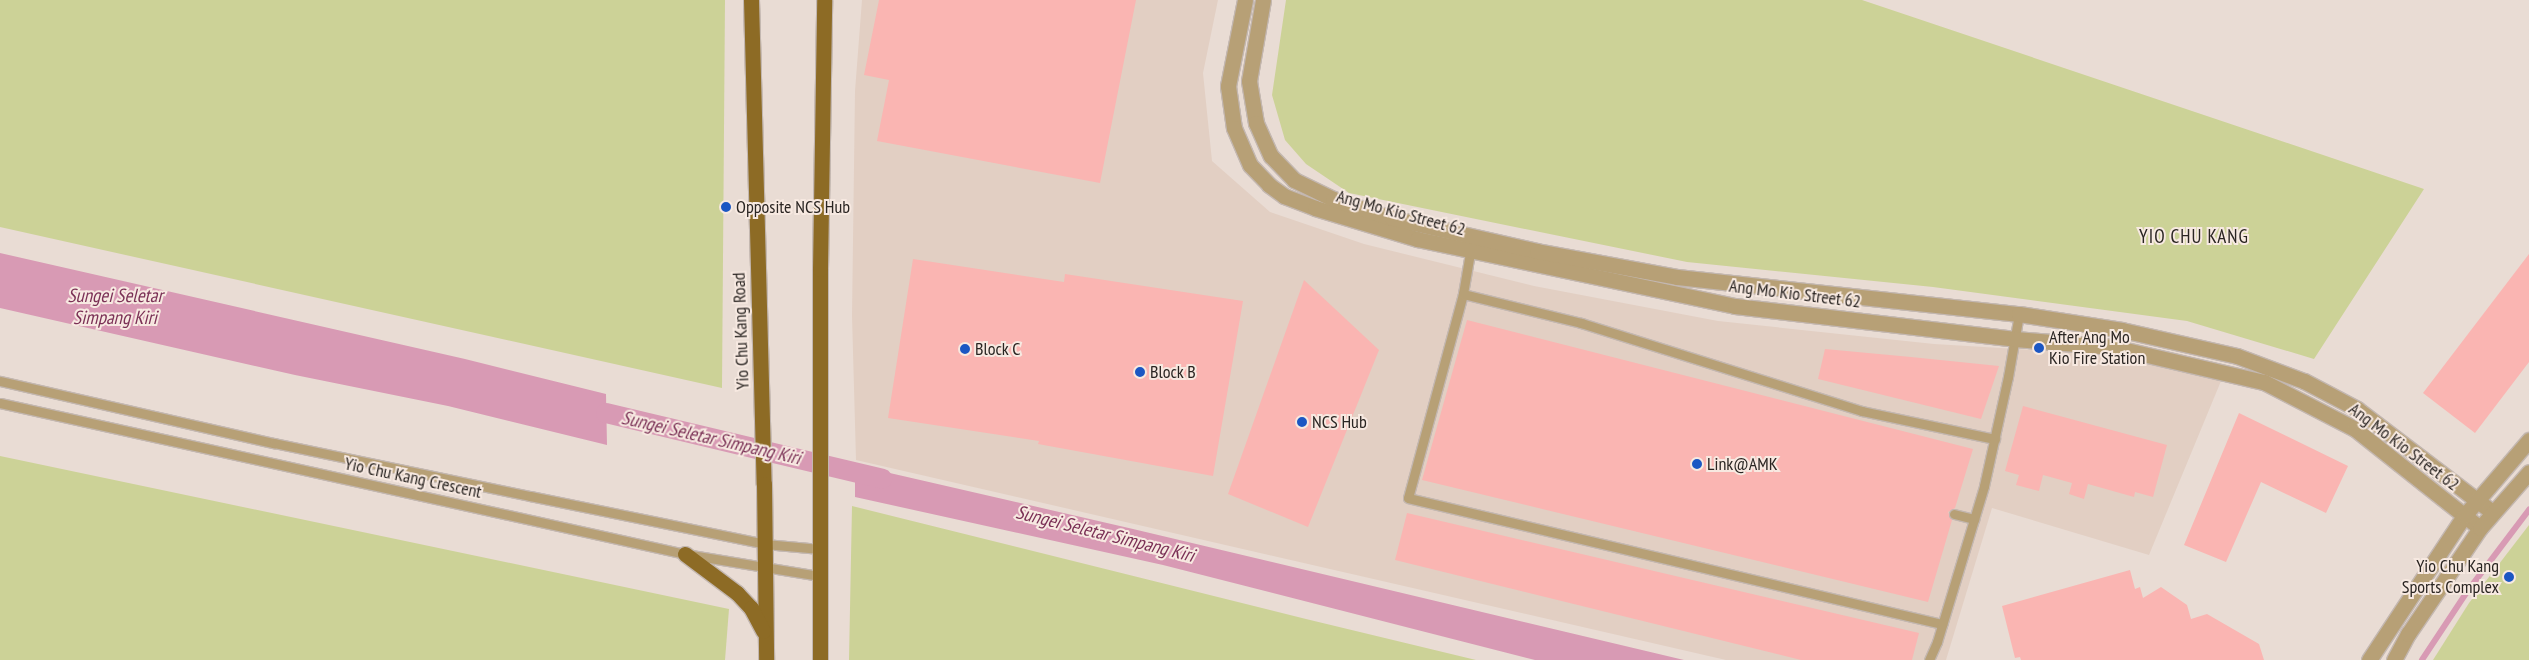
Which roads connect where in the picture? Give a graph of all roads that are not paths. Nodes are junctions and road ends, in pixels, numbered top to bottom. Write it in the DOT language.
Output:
graph roads {
  1 [pos="751,0"];
  2 [pos="824,0"];
  3 [pos="1245,0"];
  4 [pos="1263,0"];
  5 [pos="1322,193"];
  6 [pos="1315,208"];
  7 [pos="1418,232"];
  8 [pos="1471,244"];
  9 [pos="1463,294"];
  10 [pos="2018,314"];
  11 [pos="2015,339"];
  12 [pos="1442,370"];
  13 [pos="1452,373"];
  14 [pos="0,381"];
  15 [pos="2343,402"];
  16 [pos="0,403"];
  17 [pos="2333,417"];
  18 [pos="1995,439"];
  19 [pos="2529,440"];
  20 [pos="2529,472"];
  21 [pos="2475,500"];
  22 [pos="2492,512"];
  23 [pos="1954,514"];
  24 [pos="2464,516"];
  25 [pos="1974,518"];
  26 [pos="2480,528"];
  27 [pos="765,544"];
  28 [pos="820,549"];
  29 [pos="685,554"];
  30 [pos="765,568"];
  31 [pos="820,576"];
  32 [pos="1942,624"];
  33 [pos="765,635"];
  34 [pos="766,660"];
  35 [pos="820,660"];
  36 [pos="1929,660"];
  37 [pos="2369,660"];
  38 [pos="2394,660"];
  1 -- 27 [label="main road, Yio Chu Kang Road"];
  2 -- 28 [label="main road"];
  3 -- 6 [label="street, Ang Mo Kio Street 62"];
  4 -- 5 [label="street, Ang Mo Kio Street 62"];
  5 -- 6 [label="lane"];
  5 -- 7 [label="street, Ang Mo Kio Street 62"];
  6 -- 7 [label="street, Ang Mo Kio Street 62"];
  7 -- 8 [label="street, Ang Mo Kio Street 62"];
  8 -- 9 [label="lane"];
  8 -- 10 [label="street, Ang Mo Kio Street 62"];
  8 -- 11 [label="street, Ang Mo Kio Street 62"];
  9 -- 12 [label="lane"];
  9 -- 18 [label="lane"];
  10 -- 11 [label="lane"];
  10 -- 15 [label="street, Ang Mo Kio Street 62"];
  11 -- 17 [label="street, Ang Mo Kio Street 62"];
  11 -- 18 [label="lane"];
  12 -- 13 [label="lane"];
  12 -- 32 [label="lane"];
  14 -- 27 [label="lane, Yio Chu Kang Crescent"];
  15 -- 17 [label="lane"];
  15 -- 21 [label="street, Ang Mo Kio Street 62"];
  16 -- 29 [label="lane, Yio Chu Kang Crescent"];
  17 -- 24 [label="street, Ang Mo Kio Street 62"];
  18 -- 25 [label="lane"];
  19 -- 21 [label="street"];
  20 -- 22 [label="street"];
  21 -- 22 [label="street, Ang Mo Kio Street 62"];
  21 -- 24 [label="street"];
  22 -- 26 [label="street"];
  23 -- 25 [label="lane"];
  24 -- 26 [label="street, Ang Mo Kio Street 62"];
  24 -- 37 [label="street"];
  25 -- 32 [label="lane"];
  26 -- 38 [label="street"];
  27 -- 28 [label="lane, Yio Chu Kang Crescent"];
  27 -- 30 [label="main road, Yio Chu Kang Road"];
  28 -- 31 [label="main road"];
  29 -- 30 [label="lane, Yio Chu Kang Crescent"];
  29 -- 33 [label="main road"];
  30 -- 31 [label="lane, Yio Chu Kang Crescent"];
  30 -- 33 [label="main road, Yio Chu Kang Road"];
  31 -- 35 [label="main road"];
  32 -- 36 [label="lane"];
  33 -- 34 [label="main road, Yio Chu Kang Road"];
}
